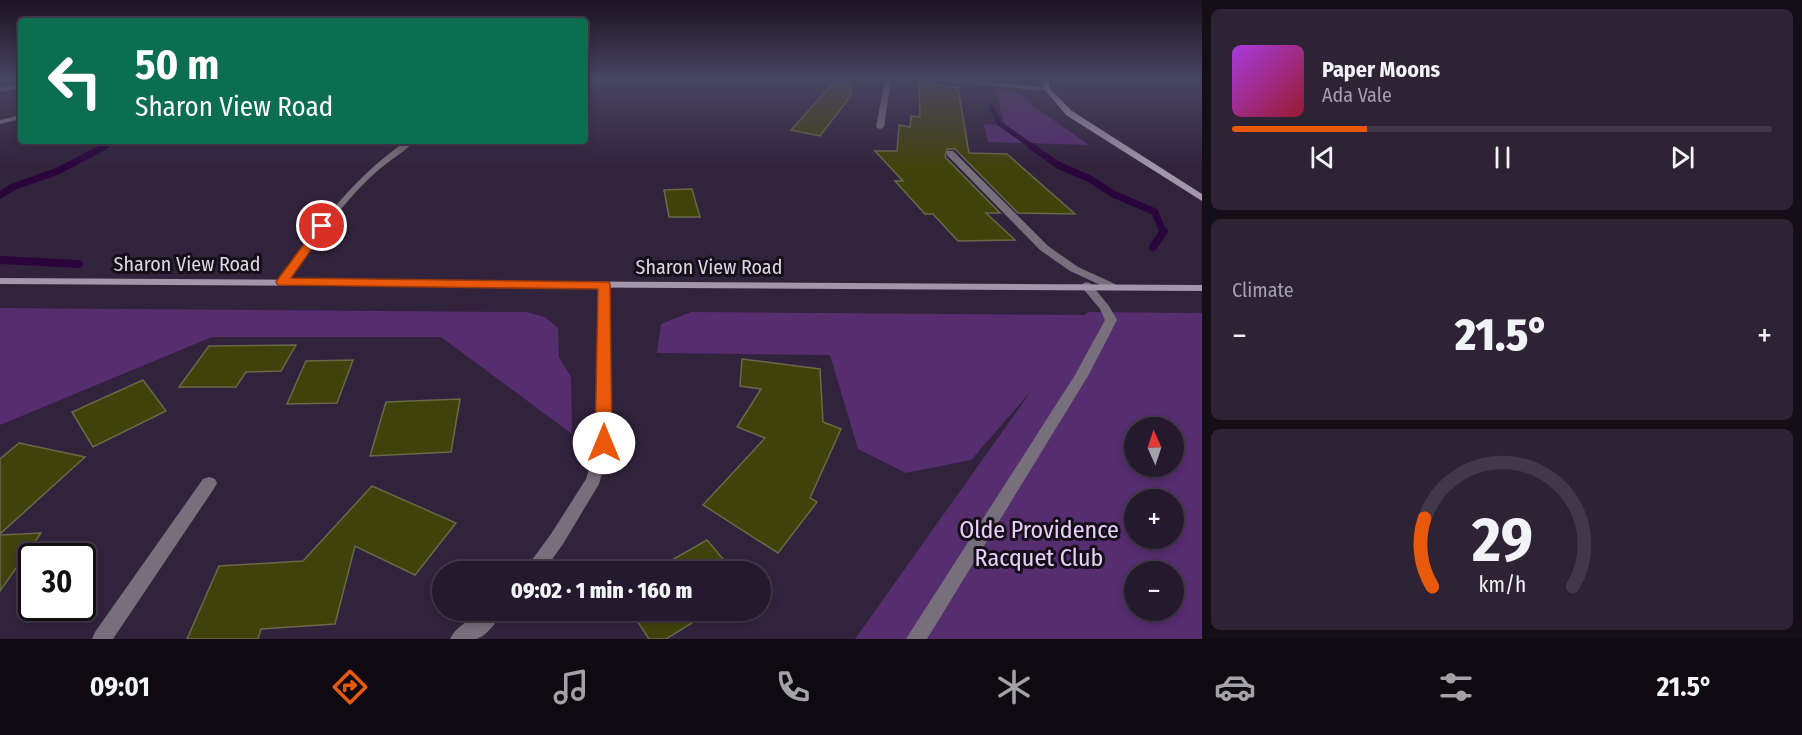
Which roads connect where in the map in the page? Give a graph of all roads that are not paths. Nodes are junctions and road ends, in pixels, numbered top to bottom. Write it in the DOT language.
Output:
graph roads {
  1 [pos="883,109"];
  2 [pos="1066,109"];
  3 [pos="18,118"];
  4 [pos="0,122"];
  5 [pos="880,127"];
  6 [pos="407,144"];
  7 [pos="950,153"];
  8 [pos="1202,198"];
  9 [pos="0,281"];
  10 [pos="282,282"];
  11 [pos="604,285"];
  12 [pos="1086,285"];
  13 [pos="1111,286"];
  14 [pos="1202,288"];
  15 [pos="209,483"];
  16 [pos="540,561"];
  17 [pos="484,621"];
  18 [pos="102,639"];
  19 [pos="460,639"];
  20 [pos="916,639"];
  1 -- 5 [label="street"];
  2 -- 8 [label="street"];
  3 -- 4 [label="street"];
  6 -- 10 [label="street"];
  7 -- 13 [label="street"];
  9 -- 10 [label="street, Sharon View Road"];
  10 -- 11 [label="street, Sharon View Road"];
  11 -- 12 [label="street, Sharon View Road"];
  11 -- 16 [label="street"];
  12 -- 13 [label="street, Sharon View Road"];
  12 -- 20 [label="street"];
  13 -- 14 [label="street, Sharon View Road"];
  15 -- 18 [label="street"];
  17 -- 19 [label="street"];
}
